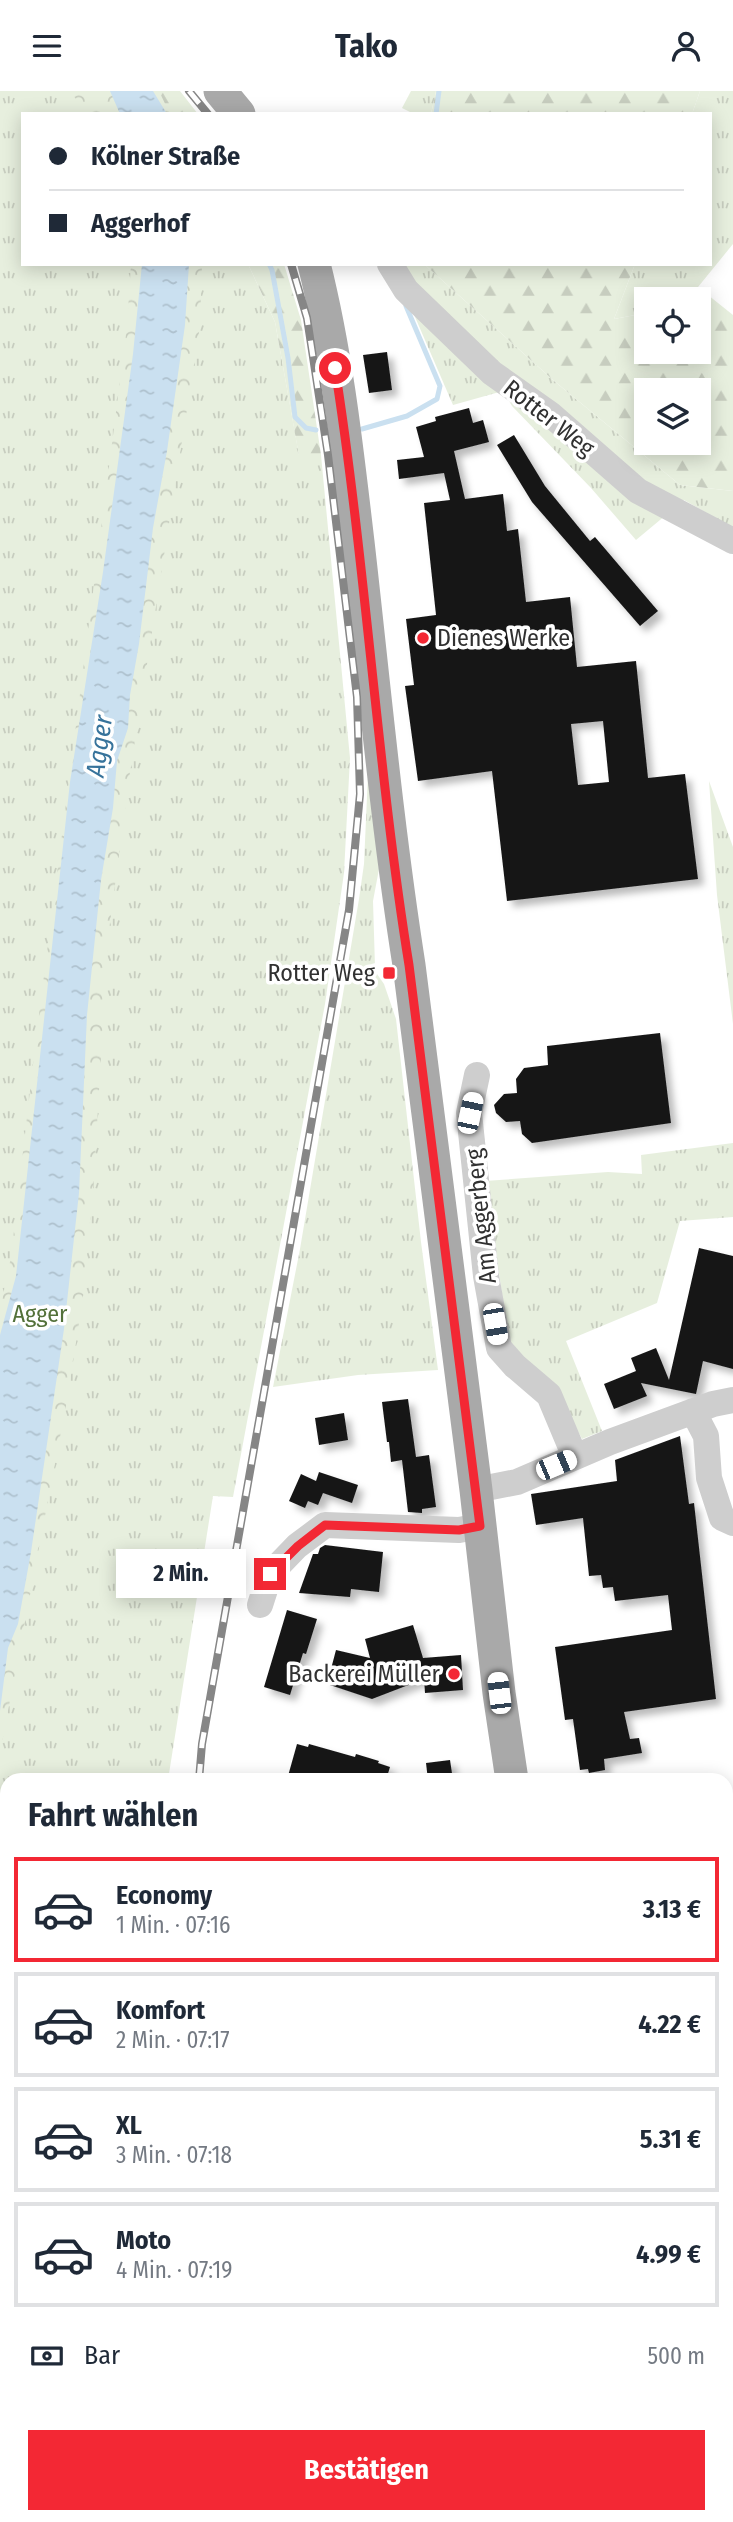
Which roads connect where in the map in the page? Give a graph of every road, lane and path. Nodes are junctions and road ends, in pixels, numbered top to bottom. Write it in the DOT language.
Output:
graph roads {
  1 [pos="220,91"];
  2 [pos="237,112"];
  3 [pos="314,266"];
  4 [pos="391,266"];
  5 [pos="733,541"];
  6 [pos="477,1075"];
  7 [pos="733,1400"];
  8 [pos="693,1411"];
  9 [pos="575,1457"];
  10 [pos="476,1490"];
  11 [pos="733,1523"];
  12 [pos="480,1526"];
  13 [pos="260,1605"];
  14 [pos="511,1773"];
  1 -- 2 [label="main road"];
  3 -- 10 [label="main road"];
  4 -- 5 [label="street, Rotter Weg"];
  6 -- 9 [label="street, Am Aggerberg"];
  7 -- 8 [label="street"];
  8 -- 9 [label="street"];
  8 -- 11 [label="street"];
  9 -- 10 [label="street"];
  10 -- 12 [label="main road"];
  12 -- 13 [label="street"];
  12 -- 14 [label="main road"];
}
